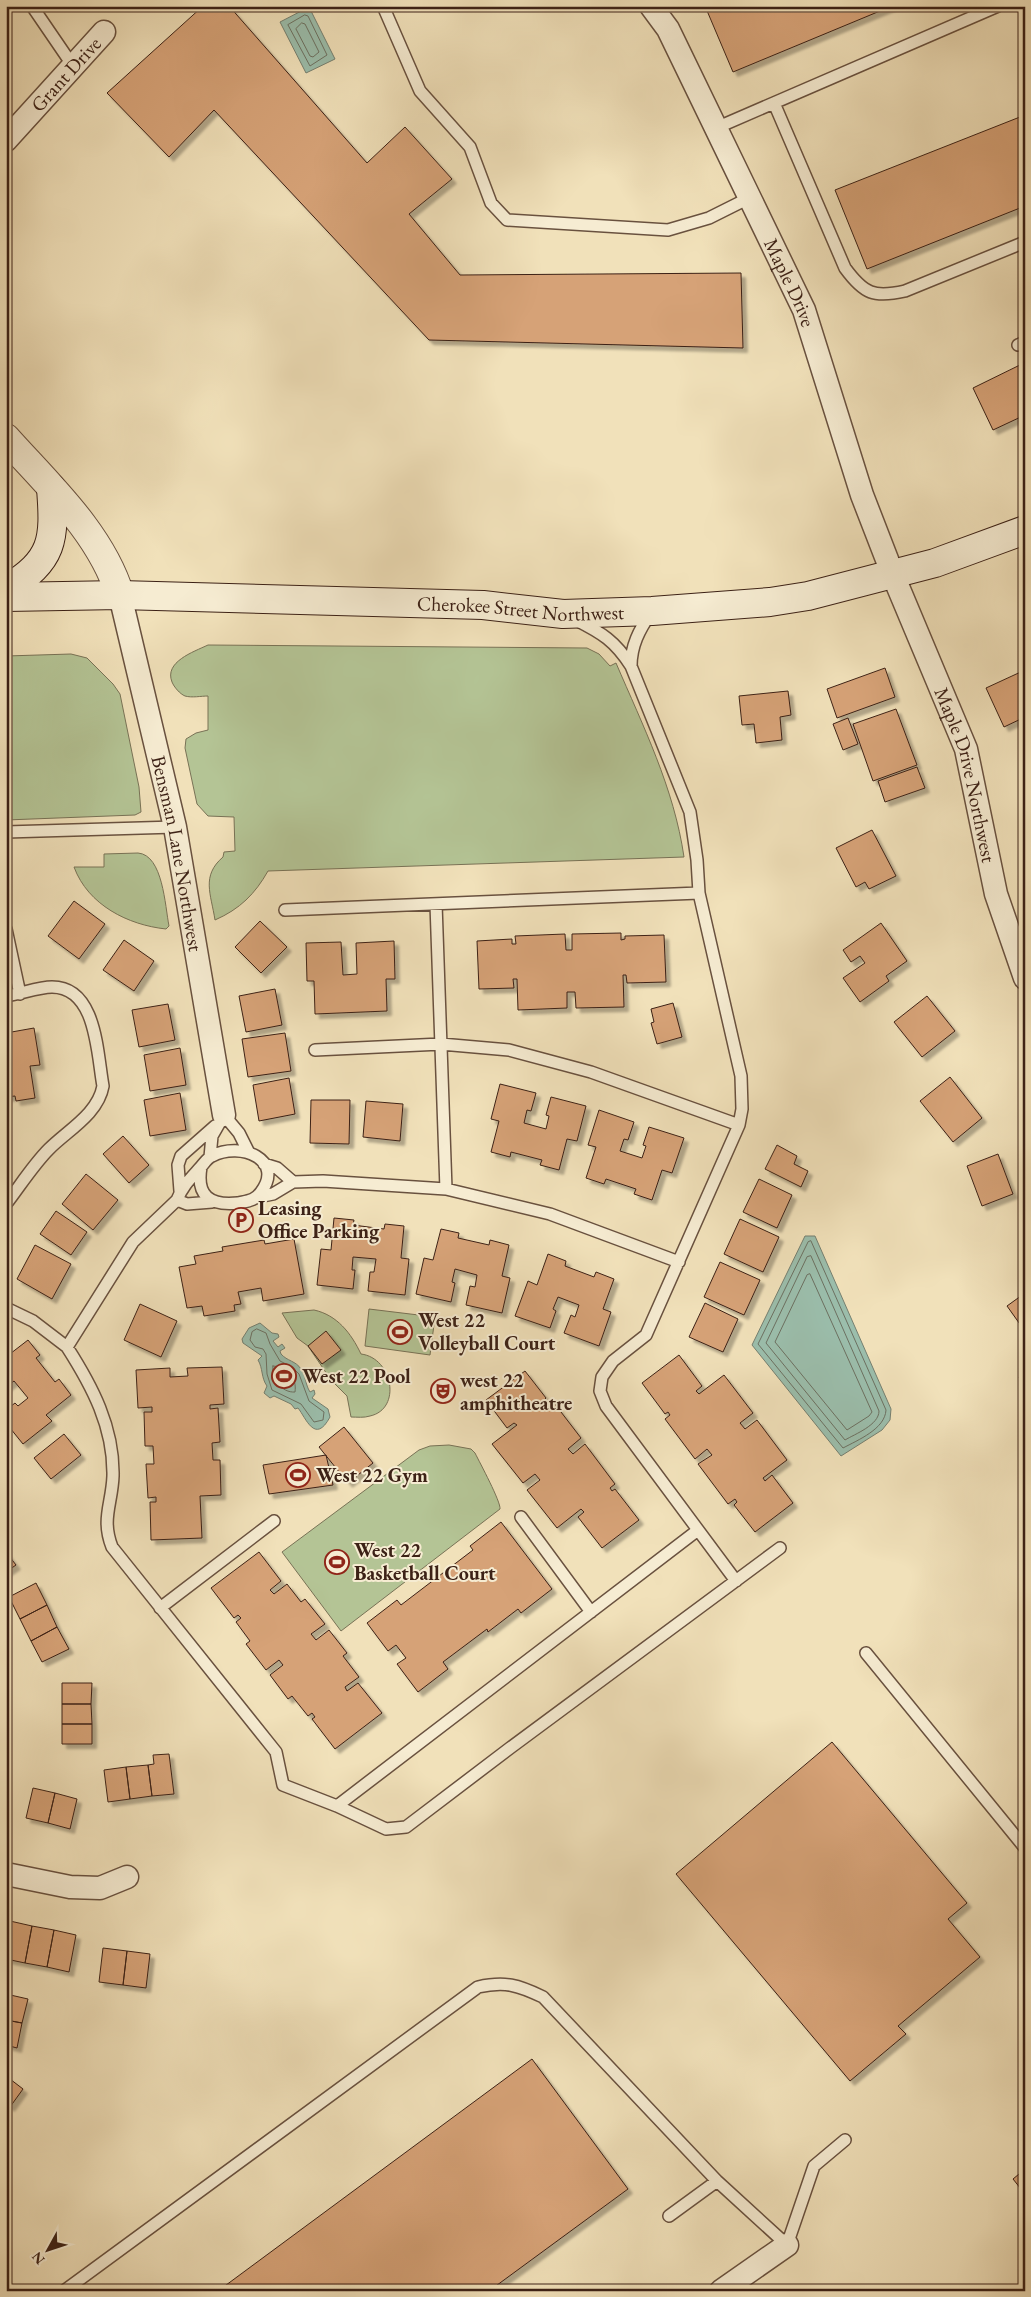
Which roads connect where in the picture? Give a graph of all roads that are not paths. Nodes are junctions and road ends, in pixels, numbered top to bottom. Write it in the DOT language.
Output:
graph roads {
  1 [pos="32,6"];
  2 [pos="383,6"];
  3 [pos="651,6"];
  4 [pos="998,6"];
  5 [pos="104,32"];
  6 [pos="73,66"];
  7 [pos="774,103"];
  8 [pos="716,128"];
  9 [pos="6,140"];
  10 [pos="751,197"];
  11 [pos="1025,242"];
  12 [pos="6,438"];
  13 [pos="51,488"];
  14 [pos="1025,530"];
  15 [pos="893,575"];
  16 [pos="6,589"];
  17 [pos="120,595"];
  18 [pos="6,597"];
  19 [pos="652,611"];
  20 [pos="563,614"];
  21 [pos="631,666"];
  22 [pos="175,827"];
  23 [pos="6,832"];
  24 [pos="699,893"];
  25 [pos="436,904"];
  26 [pos="285,910"];
  27 [pos="6,929"];
  28 [pos="1025,978"];
  29 [pos="20,994"];
  30 [pos="6,996"];
  31 [pos="441,1044"];
  32 [pos="315,1050"];
  33 [pos="221,1119"];
  34 [pos="739,1125"];
  35 [pos="248,1151"];
  36 [pos="210,1156"];
  37 [pos="264,1164"];
  38 [pos="201,1167"];
  39 [pos="292,1182"];
  40 [pos="446,1189"];
  41 [pos="179,1196"];
  42 [pos="258,1197"];
  43 [pos="212,1202"];
  44 [pos="6,1204"];
  45 [pos="679,1262"];
  46 [pos="6,1308"];
  47 [pos="66,1347"];
  48 [pos="521,1517"];
  49 [pos="274,1521"];
  50 [pos="698,1530"];
  51 [pos="780,1548"];
  52 [pos="736,1581"];
  53 [pos="160,1608"];
  54 [pos="591,1612"];
  55 [pos="866,1654"];
  56 [pos="337,1806"];
  57 [pos="1025,1848"];
  58 [pos="6,1874"];
  59 [pos="127,1878"];
  60 [pos="846,2140"];
  61 [pos="717,2181"];
  62 [pos="669,2216"];
  63 [pos="787,2244"];
  64 [pos="64,2291"];
  65 [pos="721,2291"];
  1 -- 6 [label="lane"];
  2 -- 10 [label="lane"];
  3 -- 8 [label="street, Maple Drive"];
  4 -- 7 [label="lane"];
  5 -- 6 [label="street, Grant Drive"];
  6 -- 9 [label="street, Grant Drive"];
  7 -- 8 [label="lane"];
  7 -- 11 [label="lane"];
  8 -- 10 [label="street, Maple Drive"];
  10 -- 15 [label="street, Maple Drive"];
  12 -- 13 [label="main road"];
  13 -- 16 [label="main road"];
  13 -- 17 [label="main road"];
  14 -- 15 [label="main road, Cherokee Street Northwest"];
  15 -- 19 [label="main road, Cherokee Street Northwest"];
  15 -- 28 [label="street, Maple Drive Northwest"];
  17 -- 18 [label="main road, Cherokee Street Northwest"];
  17 -- 20 [label="main road, Cherokee Street Northwest"];
  17 -- 22 [label="street, Bensman Lane Northwest"];
  19 -- 20 [label="main road, Cherokee Street Northwest"];
  19 -- 21 [label="lane"];
  20 -- 21 [label="lane"];
  21 -- 24 [label="lane"];
  22 -- 23 [label="lane"];
  22 -- 33 [label="street, Bensman Lane Northwest"];
  24 -- 25 [label="lane"];
  24 -- 34 [label="lane"];
  25 -- 26 [label="lane"];
  25 -- 31 [label="lane"];
  27 -- 29 [label="lane"];
  29 -- 30 [label="lane"];
  29 -- 44 [label="lane"];
  31 -- 32 [label="lane"];
  31 -- 34 [label="lane"];
  31 -- 40 [label="lane"];
  33 -- 35 [label="lane"];
  33 -- 36 [label="lane"];
  33 -- 41 [label="lane"];
  34 -- 45 [label="lane"];
  35 -- 36 [label="lane"];
  35 -- 37 [label="lane"];
  36 -- 38 [label="lane"];
  37 -- 39 [label="lane"];
  37 -- 42 [label="lane"];
  38 -- 41 [label="lane"];
  38 -- 43 [label="lane"];
  39 -- 40 [label="lane"];
  39 -- 42 [label="lane"];
  40 -- 45 [label="lane"];
  41 -- 43 [label="lane"];
  41 -- 47 [label="lane"];
  42 -- 43 [label="lane"];
  45 -- 50 [label="lane"];
  46 -- 47 [label="lane"];
  47 -- 53 [label="lane"];
  48 -- 54 [label="lane"];
  49 -- 53 [label="lane"];
  50 -- 52 [label="lane"];
  50 -- 54 [label="lane"];
  51 -- 52 [label="lane"];
  52 -- 56 [label="lane"];
  53 -- 56 [label="lane"];
  54 -- 56 [label="lane"];
  55 -- 57 [label="lane"];
  58 -- 59 [label="street"];
  60 -- 63 [label="lane"];
  61 -- 62 [label="lane"];
  61 -- 63 [label="lane"];
  61 -- 64 [label="lane"];
  63 -- 65 [label="street"];
}
